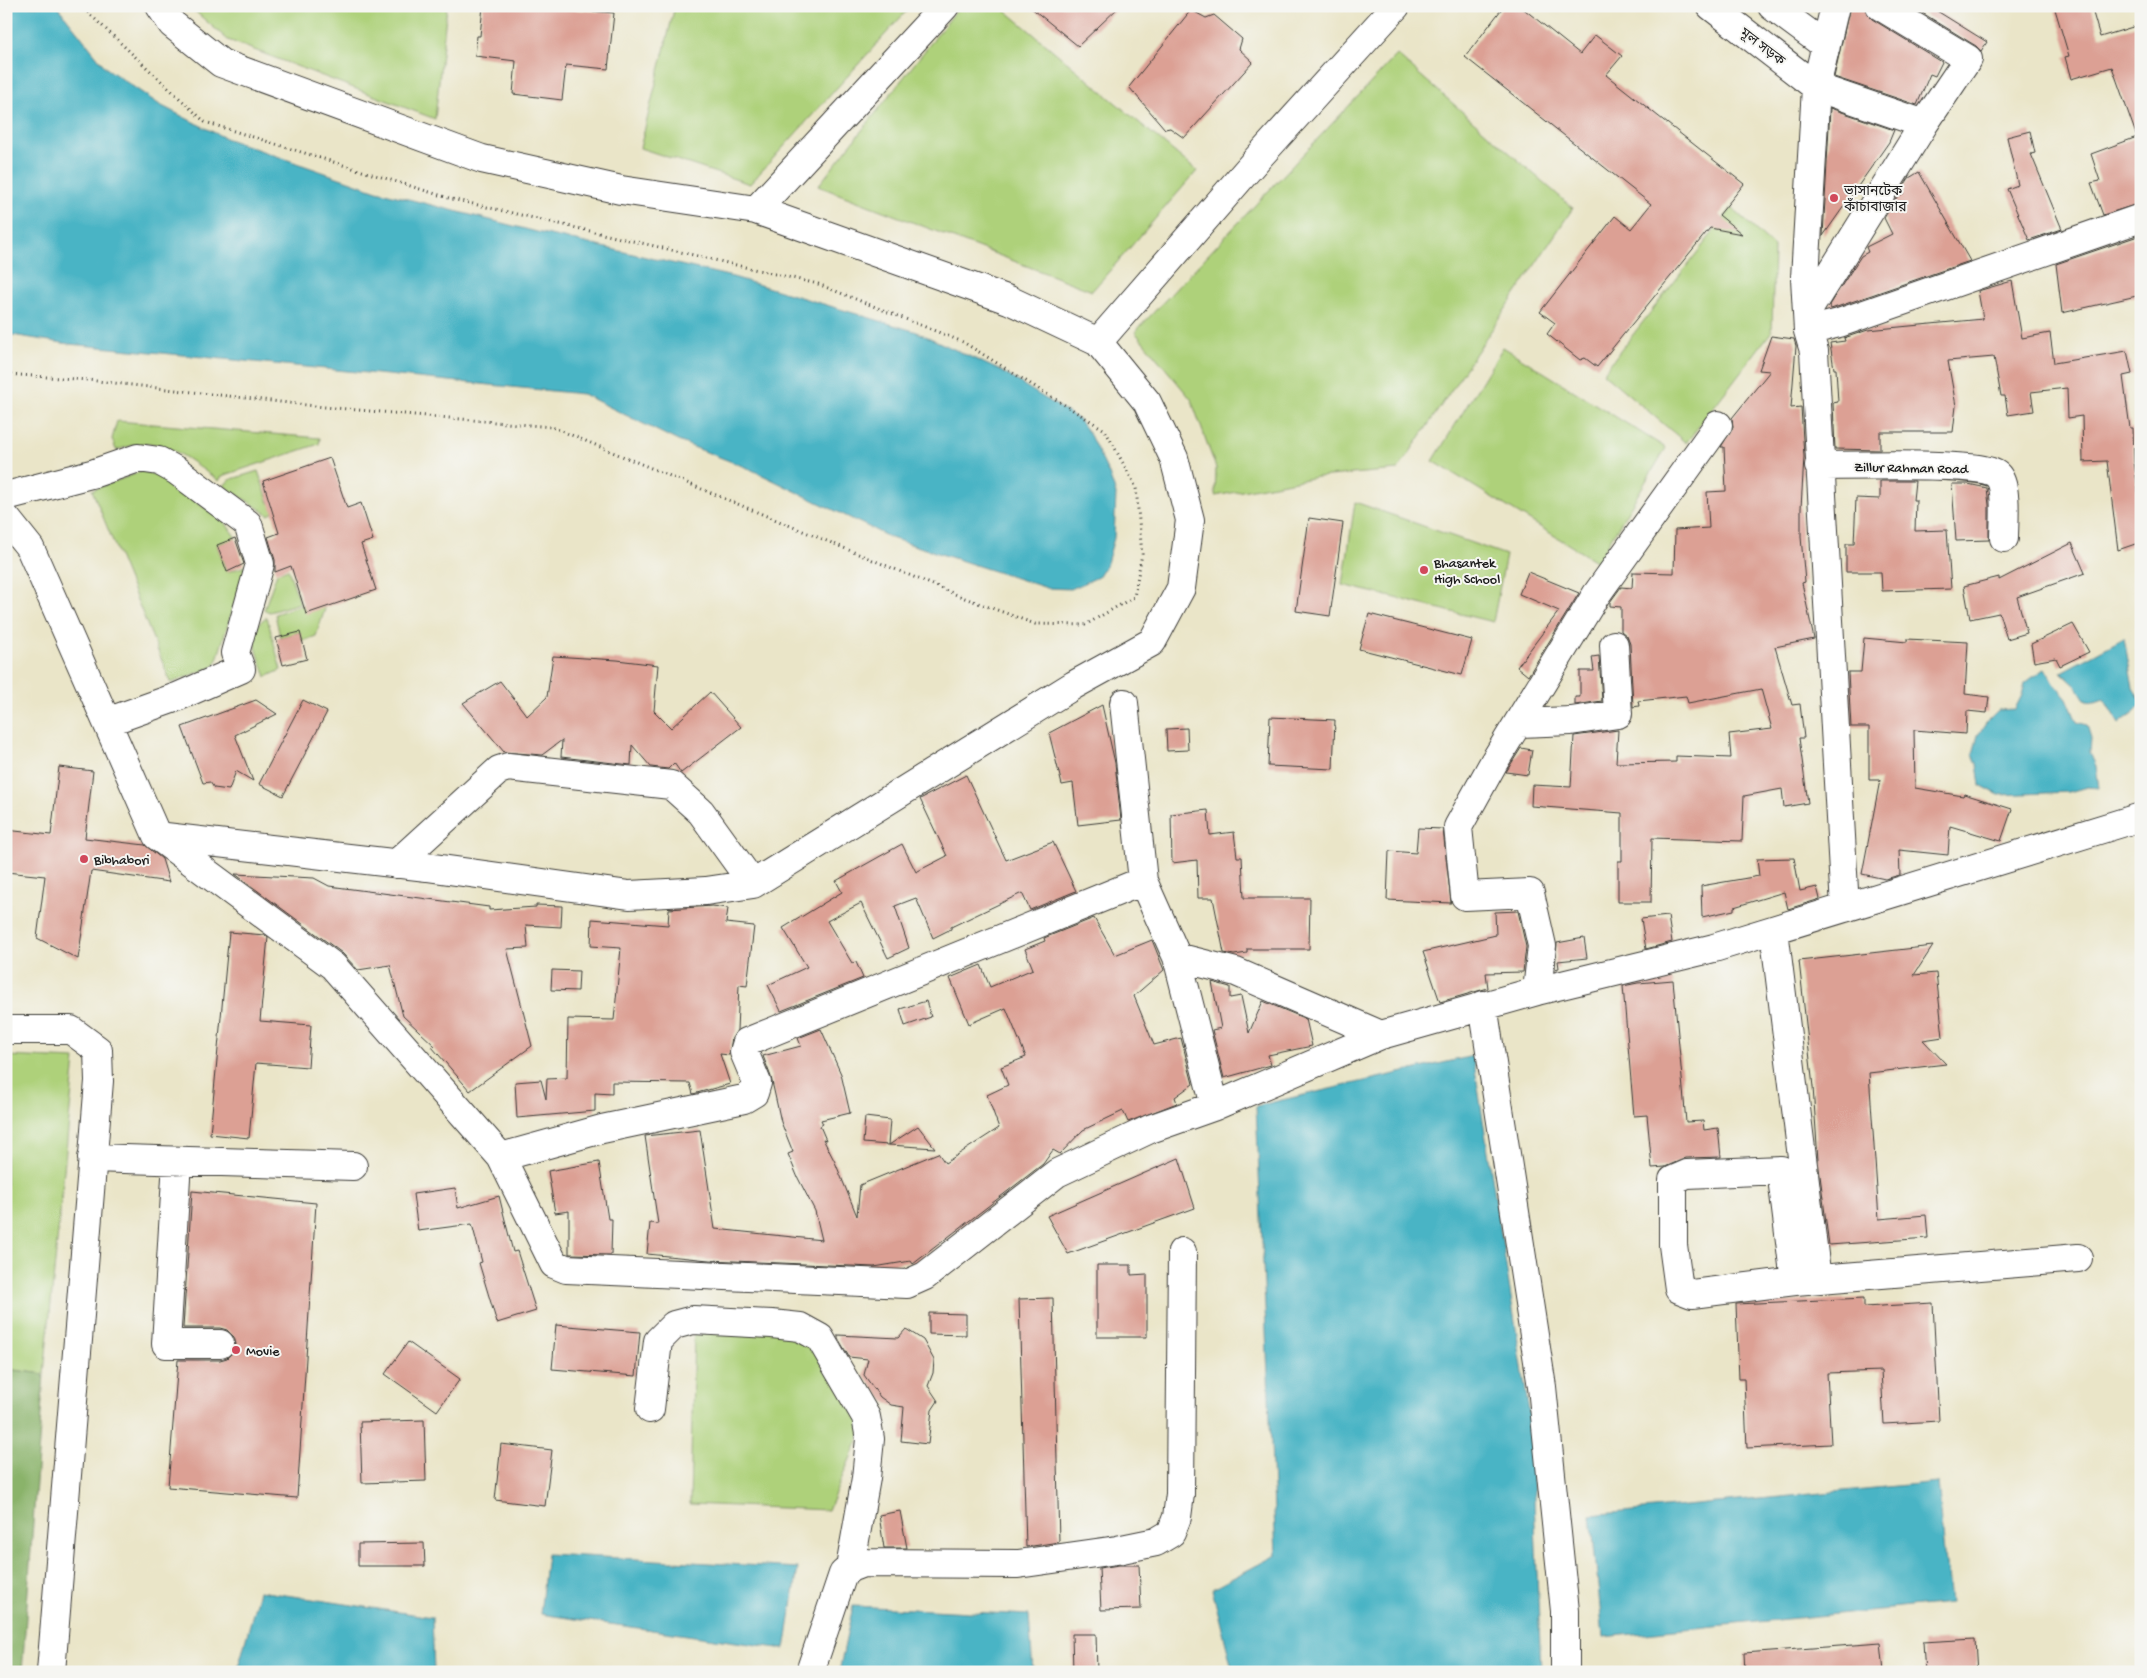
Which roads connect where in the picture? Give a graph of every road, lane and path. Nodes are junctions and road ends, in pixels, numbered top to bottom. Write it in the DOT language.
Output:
graph roads {
  1 [pos="81,6"];
  2 [pos="160,6"];
  3 [pos="945,6"];
  4 [pos="1396,6"];
  5 [pos="1711,6"];
  6 [pos="1772,6"];
  7 [pos="1835,6"];
  8 [pos="1880,6"];
  9 [pos="1826,46"];
  10 [pos="1825,90"];
  11 [pos="756,210"];
  12 [pos="2141,218"];
  13 [pos="1808,322"];
  14 [pos="1098,342"];
  15 [pos="6,374"];
  16 [pos="1718,425"];
  17 [pos="1819,466"];
  18 [pos="6,496"];
  19 [pos="6,518"];
  20 [pos="2004,538"];
  21 [pos="1614,645"];
  22 [pos="1124,703"];
  23 [pos="107,722"];
  24 [pos="1520,723"];
  25 [pos="2141,817"];
  26 [pos="157,836"];
  27 [pos="396,864"];
  28 [pos="1143,881"];
  29 [pos="753,884"];
  30 [pos="1845,908"];
  31 [pos="1774,930"];
  32 [pos="1177,957"];
  33 [pos="1538,991"];
  34 [pos="1483,1006"];
  35 [pos="6,1030"];
  36 [pos="1381,1035"];
  37 [pos="1215,1106"];
  38 [pos="501,1157"];
  39 [pos="92,1158"];
  40 [pos="177,1161"];
  41 [pos="353,1166"];
  42 [pos="1182,1252"];
  43 [pos="2078,1258"];
  44 [pos="1806,1280"];
  45 [pos="220,1344"];
  46 [pos="650,1409"];
  47 [pos="850,1568"];
  48 [pos="51,1672"];
  49 [pos="810,1672"];
  50 [pos="1565,1672"];
  1 -- 15 [label="path"];
  2 -- 11 [label="street"];
  3 -- 11 [label="street"];
  4 -- 14 [label="street"];
  5 -- 10 [label="street, মূল সড়ক"];
  6 -- 9 [label="street"];
  7 -- 9 [label="street"];
  8 -- 10 [label="street"];
  9 -- 10 [label="street"];
  10 -- 13 [label="street"];
  10 -- 13 [label="street"];
  11 -- 14 [label="street"];
  12 -- 13 [label="street"];
  13 -- 17 [label="street"];
  14 -- 29 [label="street"];
  16 -- 24 [label="street"];
  17 -- 20 [label="street, Zillur Rahman Road"];
  17 -- 30 [label="street"];
  18 -- 23 [label="street"];
  19 -- 23 [label="street"];
  21 -- 24 [label="street"];
  22 -- 28 [label="street"];
  23 -- 26 [label="street"];
  24 -- 33 [label="street"];
  25 -- 30 [label="street"];
  26 -- 27 [label="street"];
  26 -- 38 [label="street"];
  27 -- 29 [label="street"];
  27 -- 29 [label="street"];
  28 -- 32 [label="street"];
  28 -- 38 [label="street"];
  30 -- 31 [label="street"];
  31 -- 33 [label="street"];
  31 -- 44 [label="street"];
  32 -- 36 [label="street"];
  32 -- 37 [label="street"];
  33 -- 34 [label="street"];
  34 -- 36 [label="street"];
  34 -- 50 [label="street"];
  35 -- 39 [label="street"];
  36 -- 37 [label="street"];
  37 -- 38 [label="street"];
  39 -- 40 [label="street"];
  39 -- 48 [label="street"];
  40 -- 41 [label="street"];
  40 -- 45 [label="street"];
  42 -- 47 [label="street"];
  43 -- 44 [label="street"];
  44 -- 44 [label="street"];
  46 -- 47 [label="street"];
  47 -- 49 [label="street"];
}
